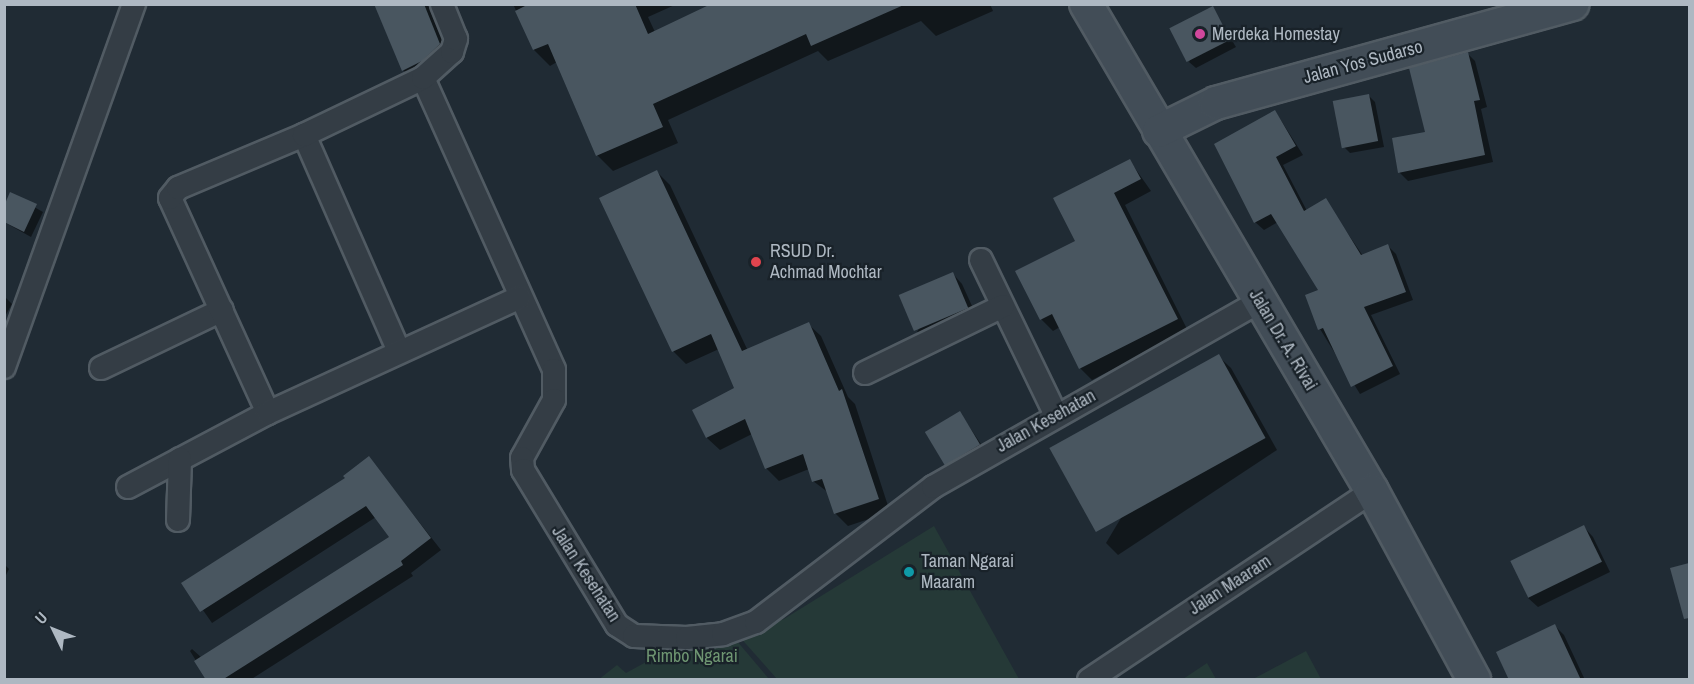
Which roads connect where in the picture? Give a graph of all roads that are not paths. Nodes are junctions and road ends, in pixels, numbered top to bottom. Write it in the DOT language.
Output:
graph roads {
  1 [pos="134,4"];
  2 [pos="442,4"];
  3 [pos="1086,4"];
  4 [pos="1572,4"];
  5 [pos="423,78"];
  6 [pos="1159,131"];
  7 [pos="304,135"];
  8 [pos="981,260"];
  9 [pos="520,297"];
  10 [pos="1260,301"];
  11 [pos="1003,306"];
  12 [pos="222,310"];
  13 [pos="399,351"];
  14 [pos="4,367"];
  15 [pos="101,368"];
  16 [pos="865,373"];
  17 [pos="268,413"];
  18 [pos="1056,415"];
  19 [pos="180,459"];
  20 [pos="128,487"];
  21 [pos="1372,491"];
  22 [pos="178,519"];
  23 [pos="1089,680"];
  24 [pos="1474,680"];
  1 -- 14 [label="street"];
  2 -- 5 [label="street"];
  3 -- 6 [label="main road, Jalan Dr. A. Rivai"];
  4 -- 6 [label="main road, Jalan Yos Sudarso"];
  5 -- 7 [label="street"];
  5 -- 9 [label="street, Jalan Kesehatan"];
  6 -- 10 [label="main road, Jalan Dr. A. Rivai"];
  7 -- 12 [label="street"];
  7 -- 13 [label="street"];
  8 -- 11 [label="street"];
  9 -- 13 [label="street"];
  9 -- 18 [label="street, Jalan Kesehatan"];
  10 -- 18 [label="street, Jalan Kesehatan"];
  10 -- 21 [label="main road, Jalan Dr. A. Rivai"];
  11 -- 16 [label="street"];
  11 -- 18 [label="street"];
  12 -- 15 [label="street"];
  12 -- 17 [label="street"];
  13 -- 17 [label="street"];
  17 -- 19 [label="street"];
  19 -- 20 [label="street"];
  19 -- 22 [label="street"];
  21 -- 23 [label="street, Jalan Maaram"];
  21 -- 24 [label="main road, Jalan Dr. A. Rivai"];
}
